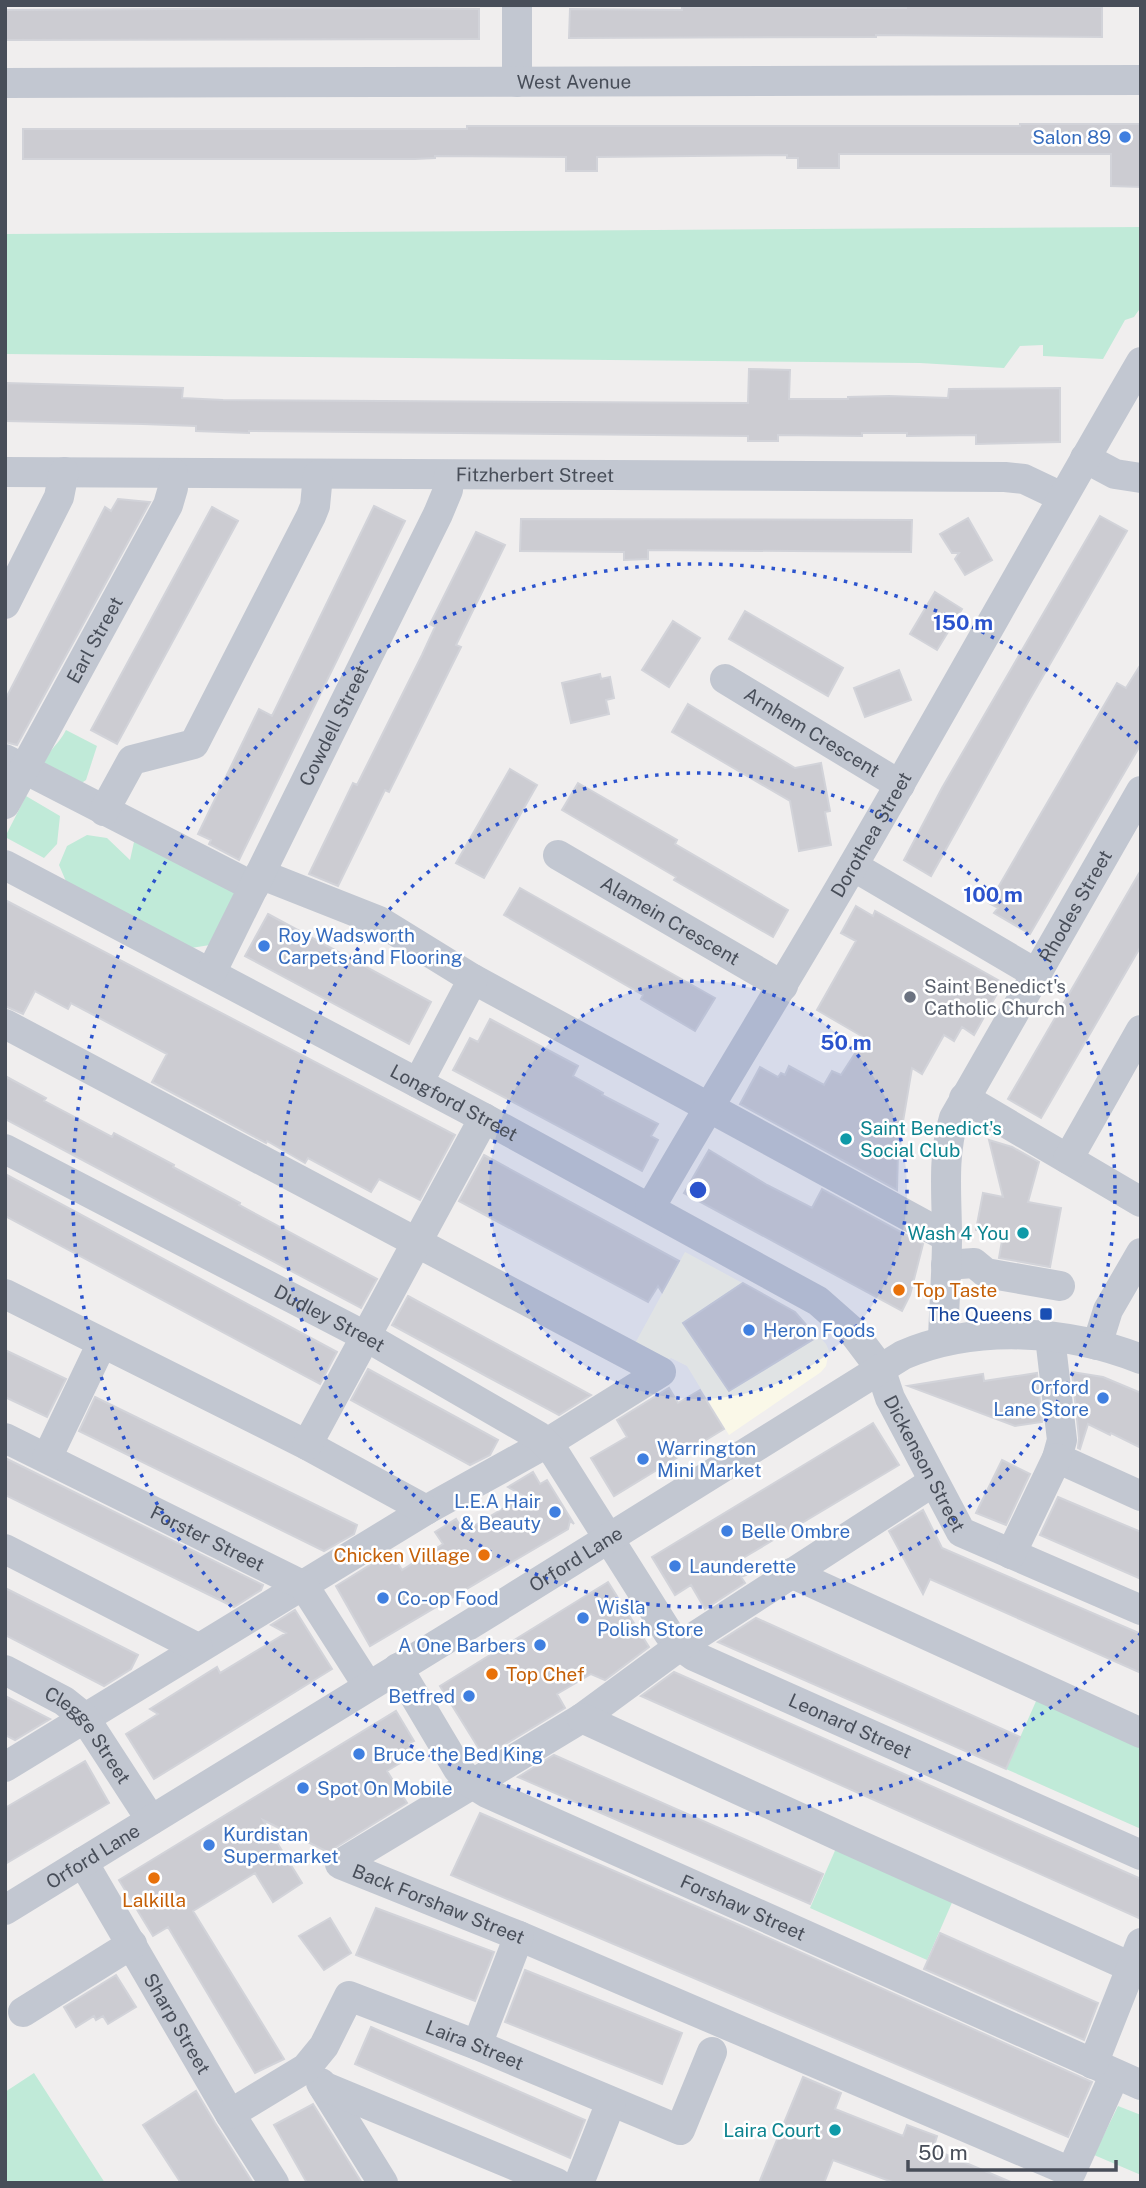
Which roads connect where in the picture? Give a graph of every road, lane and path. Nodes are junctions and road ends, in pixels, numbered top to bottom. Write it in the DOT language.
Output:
graph roads {
  1 [pos="517,5"];
  2 [pos="1141,80"];
  3 [pos="517,82"];
  4 [pos="5,83"];
  5 [pos="1141,362"];
  6 [pos="1085,458"];
  7 [pos="5,472"];
  8 [pos="64,472"];
  9 [pos="173,473"];
  10 [pos="318,475"];
  11 [pos="449,476"];
  12 [pos="1141,478"];
  13 [pos="1062,497"];
  14 [pos="5,604"];
  15 [pos="725,679"];
  16 [pos="15,764"];
  17 [pos="900,785"];
  18 [pos="1141,791"];
  19 [pos="5,804"];
  20 [pos="104,811"];
  21 [pos="558,855"];
  22 [pos="5,865"];
  23 [pos="853,866"];
  24 [pos="257,880"];
  25 [pos="211,973"];
  26 [pos="1035,973"];
  27 [pos="473,979"];
  28 [pos="783,986"];
  29 [pos="5,1024"];
  30 [pos="1141,1030"];
  31 [pos="418,1083"];
  32 [pos="964,1098"];
  33 [pos="707,1108"];
  34 [pos="484,1118"];
  35 [pos="5,1149"];
  36 [pos="1068,1159"];
  37 [pos="1141,1202"];
  38 [pos="650,1208"];
  39 [pos="417,1241"];
  40 [pos="946,1251"];
  41 [pos="1141,1253"];
  42 [pos="1059,1286"];
  43 [pos="5,1294"];
  44 [pos="365,1336"];
  45 [pos="1050,1337"];
  46 [pos="943,1340"];
  47 [pos="102,1343"];
  48 [pos="1097,1345"];
  49 [pos="1141,1359"];
  50 [pos="880,1368"];
  51 [pos="5,1438"];
  52 [pos="547,1443"];
  53 [pos="307,1445"];
  54 [pos="47,1458"];
  55 [pos="1057,1458"];
  56 [pos="933,1482"];
  57 [pos="1141,1496"];
  58 [pos="426,1510"];
  59 [pos="610,1538"];
  60 [pos="5,1549"];
  61 [pos="1011,1554"];
  62 [pos="791,1573"];
  63 [pos="304,1586"];
  64 [pos="1141,1610"];
  65 [pos="680,1646"];
  66 [pos="198,1648"];
  67 [pos="398,1668"];
  68 [pos="5,1670"];
  69 [pos="368,1686"];
  70 [pos="84,1717"];
  71 [pos="582,1717"];
  72 [pos="1141,1733"];
  73 [pos="5,1767"];
  74 [pos="471,1783"];
  75 [pos="151,1820"];
  76 [pos="1141,1855"];
  77 [pos="83,1862"];
  78 [pos="5,1910"];
  79 [pos="519,1936"];
  80 [pos="132,1944"];
  81 [pos="1136,1955"];
  82 [pos="23,2012"];
  83 [pos="477,2045"];
  84 [pos="712,2052"];
  85 [pos="1116,2074"];
  86 [pos="314,2077"];
  87 [pos="611,2102"];
  88 [pos="230,2114"];
  89 [pos="1083,2177"];
  90 [pos="274,2183"];
  91 [pos="383,2183"];
  92 [pos="557,2183"];
  93 [pos="579,2183"];
  1 -- 3 [label="street"];
  2 -- 3 [label="street, West Avenue"];
  3 -- 4 [label="street, West Avenue"];
  5 -- 6 [label="street, Dorothea Street"];
  6 -- 12 [label="street"];
  6 -- 13 [label="street, Dorothea Street"];
  7 -- 8 [label="street, Fitzherbert Street"];
  8 -- 9 [label="street, Fitzherbert Street"];
  8 -- 14 [label="street"];
  9 -- 10 [label="street, Fitzherbert Street"];
  9 -- 16 [label="street, Earl Street"];
  10 -- 11 [label="street, Fitzherbert Street"];
  10 -- 20 [label="street"];
  11 -- 13 [label="street, Fitzherbert Street"];
  11 -- 24 [label="street, Cowdell Street"];
  13 -- 17 [label="street, Dorothea Street"];
  15 -- 17 [label="street, Arnhem Crescent"];
  16 -- 19 [label="street, Earl Street"];
  16 -- 20 [label="street"];
  17 -- 23 [label="street, Dorothea Street"];
  18 -- 26 [label="street, Rhodes Street"];
  20 -- 24 [label="street"];
  21 -- 28 [label="street, Alamein Crescent"];
  22 -- 25 [label="street, Longford Street"];
  23 -- 26 [label="street"];
  23 -- 28 [label="street, Dorothea Street"];
  24 -- 25 [label="street, Cowdell Street"];
  24 -- 27 [label="street"];
  25 -- 31 [label="street, Longford Street"];
  26 -- 32 [label="street, Rhodes Street"];
  27 -- 31 [label="street"];
  27 -- 33 [label="street"];
  28 -- 33 [label="street, Dorothea Street"];
  29 -- 39 [label="street"];
  30 -- 36 [label="street"];
  31 -- 34 [label="street, Longford Street"];
  32 -- 36 [label="street"];
  32 -- 40 [label="street, Rhodes Street"];
  33 -- 38 [label="street, Dorothea Street"];
  33 -- 40 [label="street"];
  34 -- 38 [label="street, Longford Street"];
  34 -- 39 [label="street"];
  35 -- 44 [label="street, Dudley Street"];
  36 -- 37 [label="street"];
  38 -- 50 [label="street, Longford Street"];
  39 -- 44 [label="street"];
  39 -- 52 [label="street"];
  40 -- 42 [label="street"];
  40 -- 46 [label="street, Rhodes Street"];
  41 -- 48 [label="street"];
  43 -- 47 [label="street"];
  44 -- 52 [label="street, Dudley Street"];
  44 -- 53 [label="street"];
  45 -- 46 [label="street, Orford Lane"];
  45 -- 48 [label="street, Orford Lane"];
  45 -- 55 [label="street"];
  46 -- 50 [label="street, Orford Lane"];
  47 -- 53 [label="street"];
  47 -- 54 [label="street"];
  48 -- 49 [label="street, Orford Lane"];
  50 -- 56 [label="street, Dickenson Street"];
  50 -- 59 [label="street, Orford Lane"];
  51 -- 54 [label="street, Forster Street"];
  52 -- 58 [label="street"];
  52 -- 59 [label="street, Dudley Street"];
  53 -- 58 [label="street"];
  54 -- 63 [label="street, Forster Street"];
  55 -- 57 [label="street"];
  55 -- 61 [label="street"];
  56 -- 61 [label="street, Dickenson Street"];
  56 -- 62 [label="street, Back Forshaw Street"];
  58 -- 63 [label="street"];
  59 -- 65 [label="street, Leonard Street"];
  59 -- 67 [label="street, Orford Lane"];
  60 -- 66 [label="street"];
  61 -- 64 [label="street, Dickenson Street"];
  62 -- 65 [label="street, Back Forshaw Street"];
  62 -- 72 [label="street"];
  63 -- 66 [label="street"];
  63 -- 69 [label="street"];
  65 -- 71 [label="street, Back Forshaw Street"];
  65 -- 76 [label="street, Leonard Street"];
  66 -- 70 [label="street"];
  67 -- 69 [label="street, Orford Lane"];
  67 -- 74 [label="street, Forshaw Street"];
  68 -- 70 [label="street, Clegge Street"];
  69 -- 75 [label="street, Orford Lane"];
  70 -- 73 [label="street"];
  70 -- 75 [label="street, Clegge Street"];
  71 -- 74 [label="street, Back Forshaw Street"];
  71 -- 81 [label="street"];
  74 -- 79 [label="street, Back Forshaw Street"];
  74 -- 85 [label="street, Forshaw Street"];
  75 -- 77 [label="street, Orford Lane"];
  77 -- 78 [label="street, Orford Lane"];
  77 -- 80 [label="street, Sharp Street"];
  79 -- 83 [label="street"];
  79 -- 89 [label="street, Back Forshaw Street"];
  80 -- 82 [label="street"];
  80 -- 88 [label="street, Sharp Street"];
  81 -- 85 [label="street, Back Forshaw Street"];
  83 -- 86 [label="street, Laira Street"];
  83 -- 87 [label="street, Laira Street"];
  84 -- 87 [label="street, Laira Street"];
  85 -- 89 [label="street, Back Forshaw Street"];
  86 -- 88 [label="street, Laira Street"];
  86 -- 91 [label="street"];
  86 -- 92 [label="street"];
  87 -- 93 [label="street"];
  88 -- 90 [label="street, Sharp Street"];
}
